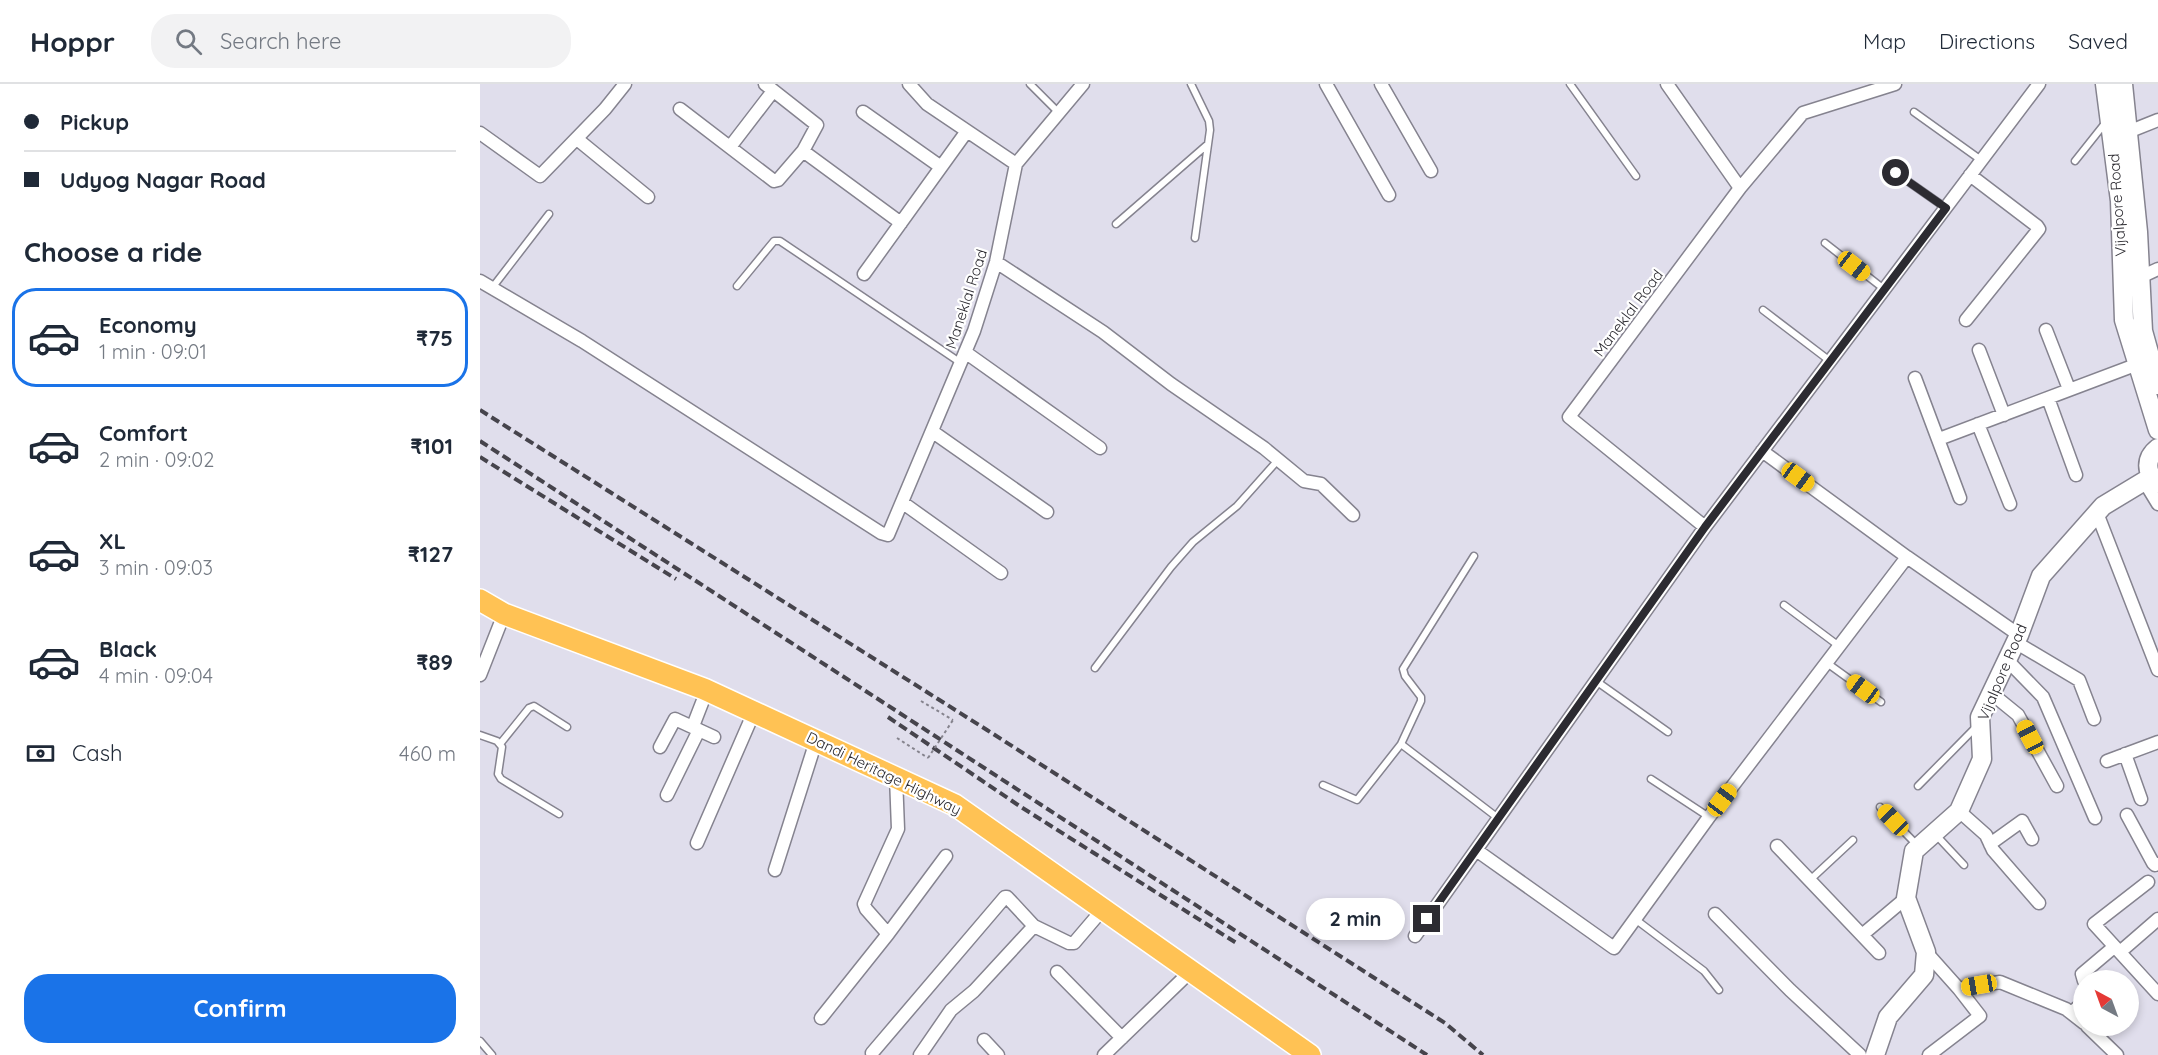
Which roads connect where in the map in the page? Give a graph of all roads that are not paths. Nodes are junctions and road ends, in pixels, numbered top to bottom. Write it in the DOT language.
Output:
graph roads {
  1 [pos="625,84"];
  2 [pos="909,84"];
  3 [pos="1030,84"];
  4 [pos="1083,84"];
  5 [pos="1191,84"];
  6 [pos="1326,84"];
  7 [pos="1381,84"];
  8 [pos="1570,84"];
  9 [pos="1667,84"];
  10 [pos="1894,84"];
  11 [pos="2039,84"];
  12 [pos="2104,84"];
  13 [pos="2123,84"];
  14 [pos="769,87"];
  15 [pos="680,109"];
  16 [pos="863,112"];
  17 [pos="1914,112"];
  18 [pos="1059,113"];
  19 [pos="2109,118"];
  20 [pos="2158,120"];
  21 [pos="968,131"];
  22 [pos="2128,132"];
  23 [pos="480,133"];
  24 [pos="577,139"];
  25 [pos="1209,143"];
  26 [pos="730,147"];
  27 [pos="803,151"];
  28 [pos="1981,160"];
  29 [pos="2075,161"];
  30 [pos="1016,164"];
  31 [pos="941,167"];
  32 [pos="1431,171"];
  33 [pos="1896,173"];
  34 [pos="1970,175"];
  35 [pos="1636,176"];
  36 [pos="1740,188"];
  37 [pos="1389,195"];
  38 [pos="648,196"];
  39 [pos="1946,208"];
  40 [pos="549,214"];
  41 [pos="901,223"];
  42 [pos="1116,224"];
  43 [pos="1195,238"];
  44 [pos="1824,243"];
  45 [pos="996,262"];
  46 [pos="2158,269"];
  47 [pos="864,274"];
  48 [pos="2140,277"];
  49 [pos="480,280"];
  50 [pos="737,286"];
  51 [pos="2123,286"];
  52 [pos="492,288"];
  53 [pos="1884,289"];
  54 [pos="1763,310"];
  55 [pos="1966,320"];
  56 [pos="2046,330"];
  57 [pos="1979,350"];
  58 [pos="963,357"];
  59 [pos="1830,361"];
  60 [pos="2138,364"];
  61 [pos="1916,378"];
  62 [pos="2158,385"];
  63 [pos="2069,389"];
  64 [pos="2048,398"];
  65 [pos="2004,415"];
  66 [pos="1978,424"];
  67 [pos="2158,430"];
  68 [pos="933,432"];
  69 [pos="1940,439"];
  70 [pos="1100,448"];
  71 [pos="2158,448"];
  72 [pos="1762,451"];
  73 [pos="1278,460"];
  74 [pos="2076,475"];
  75 [pos="2151,480"];
  76 [pos="1960,498"];
  77 [pos="903,502"];
  78 [pos="2010,504"];
  79 [pos="2158,504"];
  80 [pos="1047,512"];
  81 [pos="2097,513"];
  82 [pos="1353,514"];
  83 [pos="1705,527"];
  84 [pos="1474,556"];
  85 [pos="1907,557"];
  86 [pos="1001,573"];
  87 [pos="480,600"];
  88 [pos="1785,605"];
  89 [pos="504,614"];
  90 [pos="2017,639"];
  91 [pos="1839,646"];
  92 [pos="2007,660"];
  93 [pos="1827,663"];
  94 [pos="1095,668"];
  95 [pos="2158,670"];
  96 [pos="480,675"];
  97 [pos="1596,681"];
  98 [pos="707,690"];
  99 [pos="1991,693"];
  100 [pos="1881,702"];
  101 [pos="754,712"];
  102 [pos="2094,719"];
  103 [pos="1979,724"];
  104 [pos="567,727"];
  105 [pos="696,728"];
  106 [pos="1668,732"];
  107 [pos="480,735"];
  108 [pos="714,737"];
  109 [pos="816,741"];
  110 [pos="2158,742"];
  111 [pos="500,744"];
  112 [pos="1401,744"];
  113 [pos="660,747"];
  114 [pos="2125,754"];
  115 [pos="2107,761"];
  116 [pos="896,777"];
  117 [pos="1651,779"];
  118 [pos="1323,785"];
  119 [pos="1918,786"];
  120 [pos="2057,786"];
  121 [pos="667,795"];
  122 [pos="2140,799"];
  123 [pos="1880,807"];
  124 [pos="1959,811"];
  125 [pos="559,814"];
  126 [pos="2127,815"];
  127 [pos="1709,817"];
  128 [pos="1498,818"];
  129 [pos="2095,818"];
  130 [pos="1934,833"];
  131 [pos="2032,839"];
  132 [pos="1853,840"];
  133 [pos="697,843"];
  134 [pos="1990,844"];
  135 [pos="1777,846"];
  136 [pos="1918,847"];
  137 [pos="1476,850"];
  138 [pos="946,856"];
  139 [pos="2158,864"];
  140 [pos="1964,865"];
  141 [pos="775,870"];
  142 [pos="1809,880"];
  143 [pos="2148,882"];
  144 [pos="1906,898"];
  145 [pos="2039,903"];
  146 [pos="1103,909"];
  147 [pos="1715,914"];
  148 [pos="1635,919"];
  149 [pos="2158,920"];
  150 [pos="1034,927"];
  151 [pos="888,934"];
  152 [pos="1862,935"];
  153 [pos="1415,936"];
  154 [pos="2117,949"];
  155 [pos="1926,952"];
  156 [pos="1879,953"];
  157 [pos="2088,970"];
  158 [pos="1191,971"];
  159 [pos="1057,972"];
  160 [pos="1959,989"];
  161 [pos="1719,990"];
  162 [pos="2158,994"];
  163 [pos="2072,1012"];
  164 [pos="820,1018"];
  165 [pos="2097,1036"];
  166 [pos="1122,1038"];
  167 [pos="984,1040"];
  168 [pos="480,1041"];
  169 [pos="872,1053"];
  170 [pos="1106,1054"];
  171 [pos="492,1055"];
  172 [pos="920,1055"];
  173 [pos="998,1055"];
  174 [pos="1311,1055"];
  175 [pos="1860,1055"];
  176 [pos="1875,1055"];
  177 [pos="1929,1055"];
  178 [pos="2116,1055"];
  1 -- 24 [label="street"];
  2 -- 21 [label="street"];
  3 -- 18 [label="lane"];
  4 -- 18 [label="street, Maneklal Road"];
  5 -- 25 [label="lane"];
  6 -- 37 [label="street"];
  7 -- 32 [label="street"];
  8 -- 35 [label="lane"];
  9 -- 36 [label="street"];
  10 -- 36 [label="street"];
  11 -- 28 [label="street"];
  12 -- 19 [label="main road, Vijalpore Road"];
  13 -- 22 [label="main road, Vijalpore Road"];
  14 -- 26 [label="street"];
  14 -- 27 [label="street"];
  15 -- 26 [label="street"];
  16 -- 31 [label="street"];
  17 -- 28 [label="lane"];
  18 -- 30 [label="street, Maneklal Road"];
  19 -- 29 [label="lane"];
  19 -- 51 [label="main road, Vijalpore Road"];
  20 -- 22 [label="street"];
  21 -- 30 [label="street"];
  21 -- 31 [label="street"];
  22 -- 48 [label="main road, Vijalpore Road"];
  23 -- 24 [label="street"];
  24 -- 38 [label="street"];
  25 -- 42 [label="lane"];
  25 -- 43 [label="lane"];
  26 -- 27 [label="street"];
  27 -- 41 [label="street"];
  28 -- 34 [label="street"];
  30 -- 45 [label="street, Maneklal Road"];
  31 -- 41 [label="street"];
  33 -- 39 [label="lane"];
  34 -- 39 [label="street"];
  34 -- 55 [label="street"];
  36 -- 83 [label="street, Maneklal Road"];
  39 -- 53 [label="street"];
  40 -- 52 [label="lane"];
  41 -- 47 [label="street"];
  44 -- 53 [label="lane"];
  45 -- 58 [label="street, Maneklal Road"];
  45 -- 73 [label="street"];
  46 -- 48 [label="street"];
  48 -- 51 [label="street"];
  48 -- 62 [label="main road, Vijalpore Road"];
  49 -- 52 [label="street"];
  50 -- 58 [label="lane"];
  51 -- 60 [label="main road, Vijalpore Road"];
  52 -- 77 [label="street, Maneklal Road"];
  53 -- 59 [label="street"];
  54 -- 59 [label="lane"];
  56 -- 63 [label="street"];
  57 -- 65 [label="street"];
  58 -- 68 [label="street, Maneklal Road"];
  58 -- 70 [label="street"];
  59 -- 72 [label="street"];
  60 -- 63 [label="street"];
  60 -- 67 [label="main road, Vijalpore Road"];
  61 -- 69 [label="street"];
  63 -- 64 [label="street"];
  64 -- 65 [label="street"];
  64 -- 74 [label="street"];
  65 -- 66 [label="street"];
  66 -- 69 [label="street"];
  66 -- 78 [label="street"];
  68 -- 77 [label="street, Maneklal Road"];
  68 -- 80 [label="street"];
  69 -- 76 [label="street"];
  71 -- 75 [label="main road"];
  72 -- 83 [label="street"];
  72 -- 85 [label="street"];
  73 -- 82 [label="street"];
  73 -- 94 [label="lane"];
  75 -- 79 [label="street"];
  75 -- 81 [label="main road, Vijalpore Road"];
  77 -- 86 [label="street"];
  81 -- 90 [label="main road, Vijalpore Road"];
  81 -- 95 [label="street"];
  83 -- 97 [label="street"];
  84 -- 112 [label="lane"];
  85 -- 90 [label="street"];
  85 -- 91 [label="street"];
  87 -- 89 [label="highway, Dandi Heritage Highway"];
  88 -- 91 [label="lane"];
  89 -- 96 [label="street"];
  89 -- 98 [label="highway, Dandi Heritage Highway"];
  90 -- 92 [label="main road, Vijalpore Road"];
  90 -- 102 [label="street"];
  91 -- 93 [label="street"];
  92 -- 99 [label="main road, Vijalpore Road"];
  92 -- 129 [label="street"];
  93 -- 100 [label="lane"];
  93 -- 127 [label="street"];
  97 -- 106 [label="lane"];
  97 -- 128 [label="street"];
  98 -- 101 [label="highway, Dandi Heritage Highway"];
  98 -- 105 [label="street"];
  99 -- 103 [label="main road, Vijalpore Road"];
  99 -- 120 [label="street"];
  101 -- 109 [label="highway, Dandi Heritage Highway"];
  101 -- 133 [label="street"];
  103 -- 119 [label="lane"];
  103 -- 124 [label="main road, Vijalpore Road"];
  104 -- 111 [label="lane"];
  105 -- 108 [label="street"];
  105 -- 113 [label="street"];
  105 -- 121 [label="street"];
  107 -- 111 [label="lane"];
  109 -- 116 [label="highway, Dandi Heritage Highway"];
  109 -- 141 [label="street"];
  110 -- 114 [label="street"];
  111 -- 125 [label="lane"];
  112 -- 118 [label="lane"];
  112 -- 128 [label="lane"];
  114 -- 115 [label="street"];
  114 -- 122 [label="street"];
  116 -- 146 [label="highway, Dandi Heritage Highway"];
  116 -- 151 [label="street"];
  117 -- 127 [label="lane"];
  123 -- 136 [label="lane"];
  124 -- 130 [label="main road, Vijalpore Road"];
  124 -- 134 [label="street"];
  126 -- 139 [label="street"];
  127 -- 148 [label="street"];
  128 -- 137 [label="street"];
  130 -- 136 [label="main road, Vijalpore Road"];
  130 -- 140 [label="lane"];
  131 -- 134 [label="street"];
  132 -- 142 [label="lane"];
  134 -- 145 [label="street"];
  135 -- 142 [label="street"];
  136 -- 144 [label="main road"];
  137 -- 148 [label="street"];
  137 -- 153 [label="street"];
  138 -- 151 [label="street"];
  142 -- 152 [label="street"];
  143 -- 154 [label="street"];
  144 -- 152 [label="street"];
  144 -- 155 [label="main road"];
  146 -- 150 [label="street"];
  146 -- 158 [label="highway, Dandi Heritage Highway"];
  147 -- 175 [label="street"];
  148 -- 161 [label="lane"];
  149 -- 154 [label="street"];
  150 -- 169 [label="street"];
  150 -- 172 [label="street"];
  151 -- 164 [label="street"];
  152 -- 156 [label="street"];
  154 -- 157 [label="street"];
  154 -- 162 [label="street"];
  155 -- 160 [label="street"];
  155 -- 176 [label="main road"];
  158 -- 166 [label="street"];
  158 -- 174 [label="highway, Dandi Heritage Highway"];
  159 -- 166 [label="street"];
  160 -- 163 [label="street"];
  160 -- 177 [label="street"];
  165 -- 178 [label="street"];
  166 -- 170 [label="street"];
  167 -- 173 [label="street"];
  168 -- 171 [label="lane"];
}
